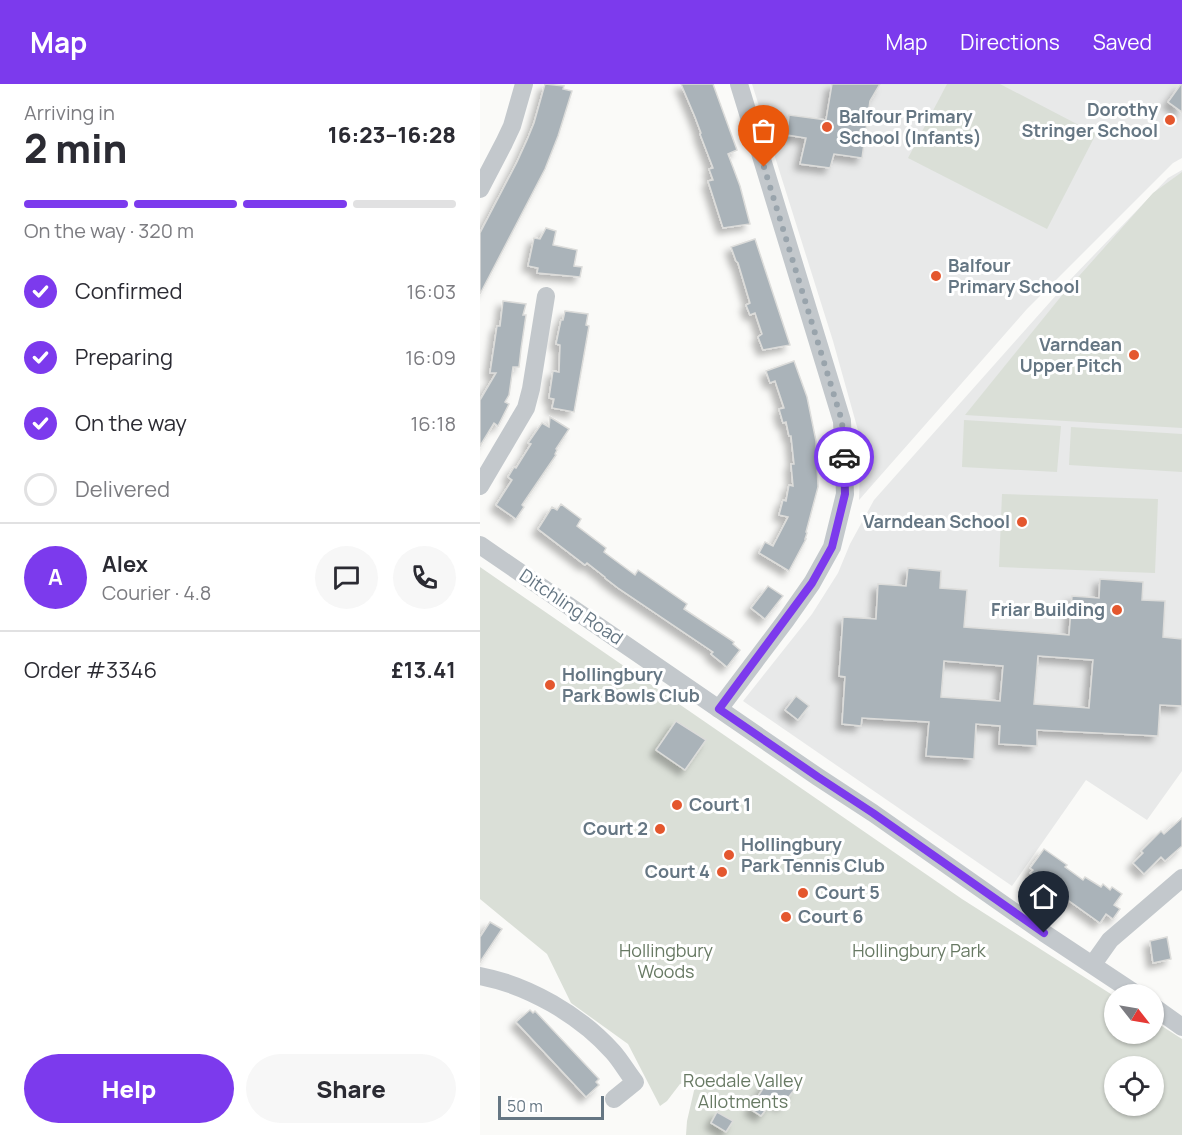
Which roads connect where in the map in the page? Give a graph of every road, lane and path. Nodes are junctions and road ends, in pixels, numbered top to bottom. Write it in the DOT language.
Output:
graph roads {
  1 [pos="524,84"];
  2 [pos="739,84"];
  3 [pos="480,189"];
  4 [pos="546,294"];
  5 [pos="480,486"];
  6 [pos="480,545"];
  7 [pos="719,709"];
  8 [pos="1182,878"];
  9 [pos="1093,964"];
  10 [pos="480,976"];
  11 [pos="1122,984"];
  12 [pos="1164,1014"];
  13 [pos="1182,1027"];
  14 [pos="614,1099"];
  1 -- 3 [label="street"];
  2 -- 7 [label="street"];
  4 -- 5 [label="street"];
  6 -- 7 [label="street, Ditchling Road"];
  7 -- 9 [label="street, Ditchling Road"];
  8 -- 9 [label="street"];
  9 -- 11 [label="street, Ditchling Road"];
  10 -- 14 [label="street"];
  12 -- 13 [label="street"];
}
